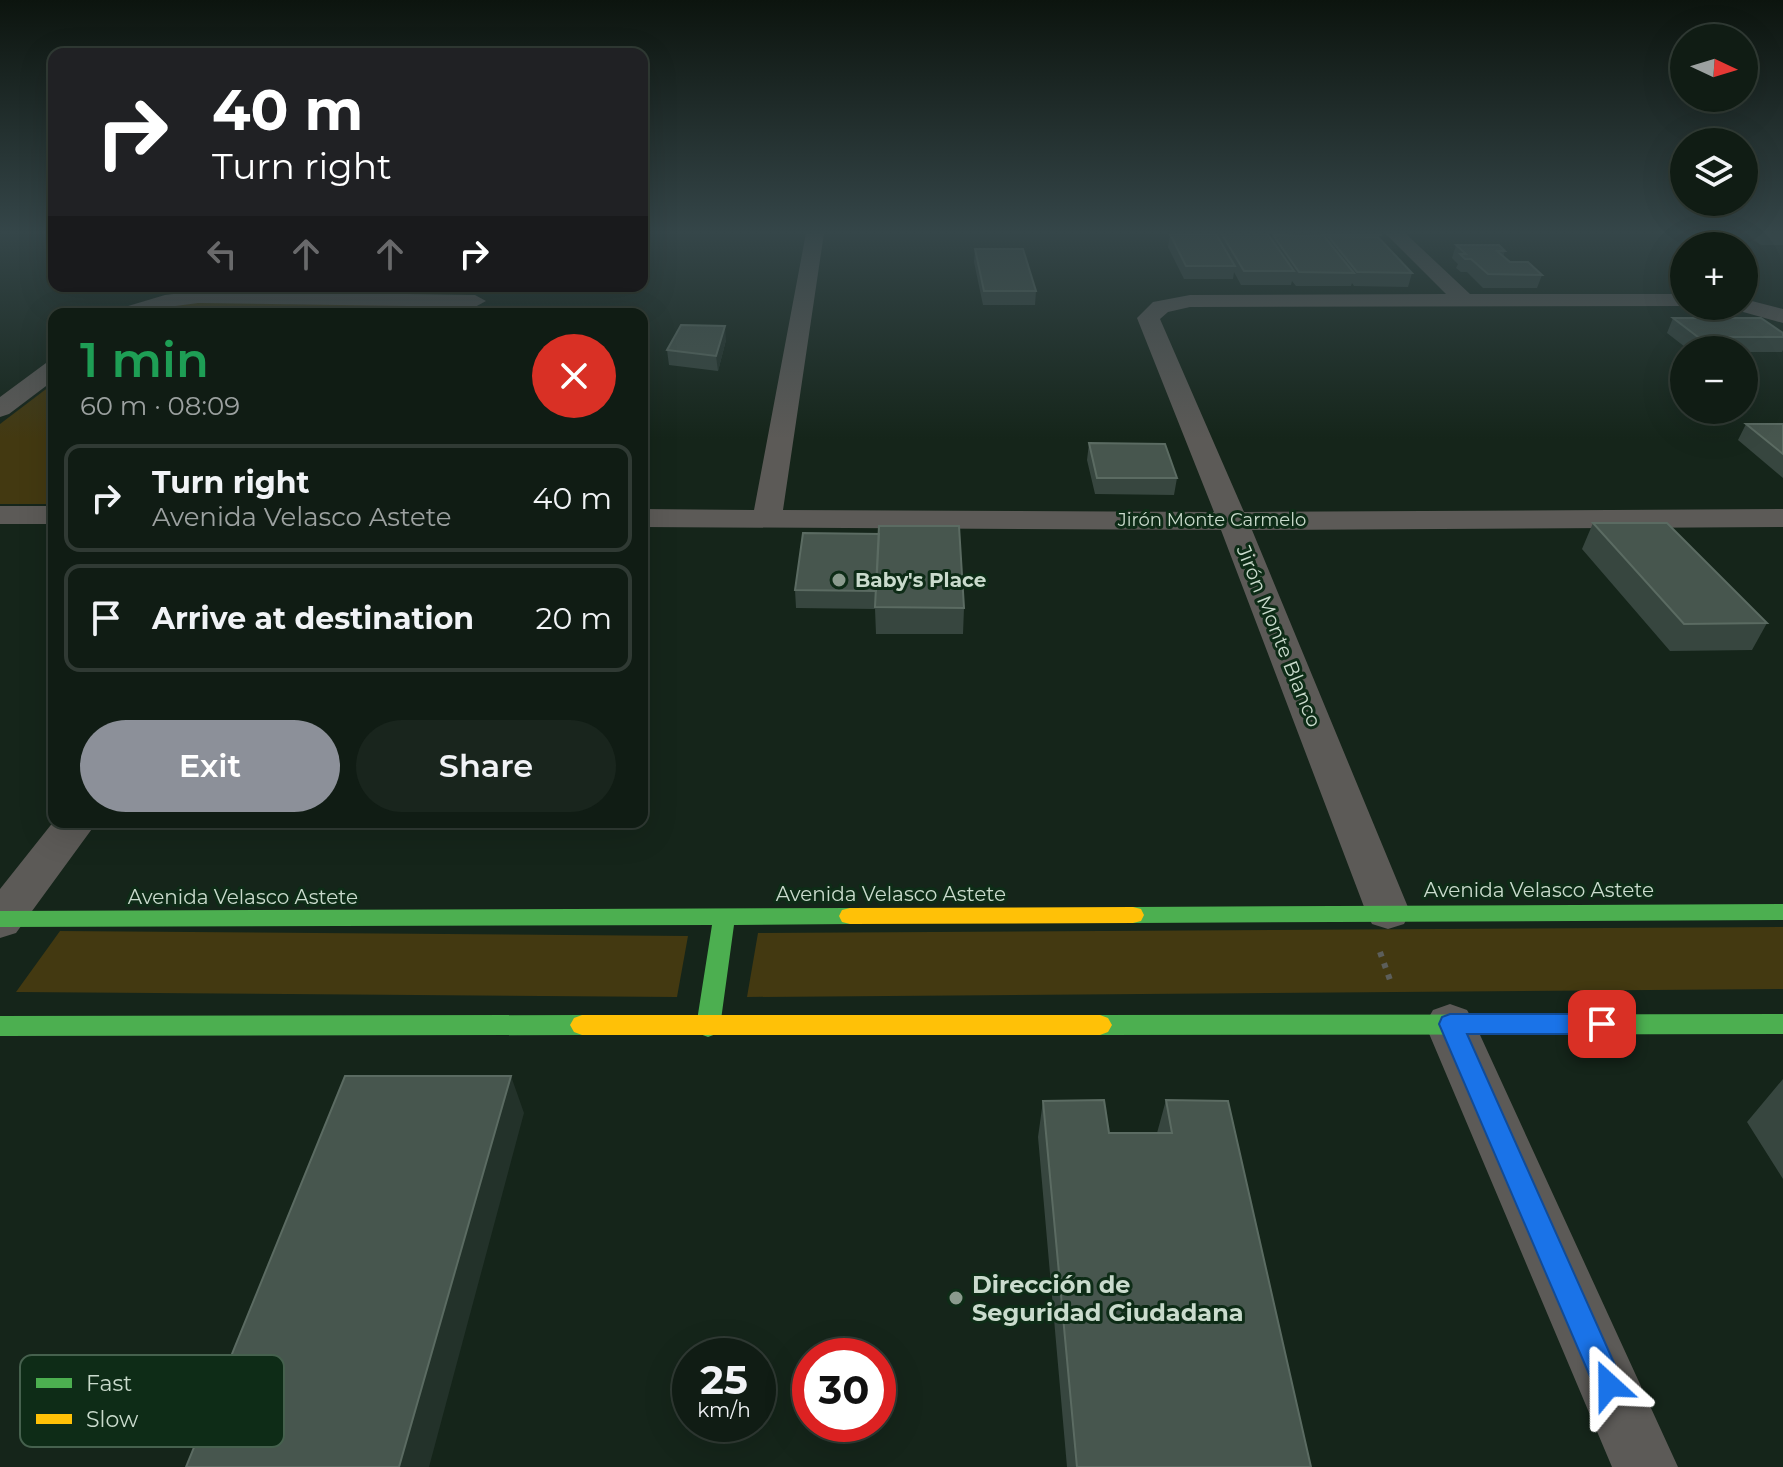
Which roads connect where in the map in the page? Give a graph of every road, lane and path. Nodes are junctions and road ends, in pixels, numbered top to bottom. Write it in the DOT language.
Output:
graph roads {
  1 [pos="164,301"];
  2 [pos="804,301"];
  3 [pos="1188,301"];
  4 [pos="144,308"];
  5 [pos="1758,309"];
  6 [pos="1781,315"];
  7 [pos="48,373"];
  8 [pos="0,409"];
  9 [pos="0,515"];
  10 [pos="48,515"];
  11 [pos="648,518"];
  12 [pos="1783,518"];
  13 [pos="767,519"];
  14 [pos="1233,521"];
  15 [pos="71,828"];
  16 [pos="1783,912"];
  17 [pos="1376,913"];
  18 [pos="724,917"];
  19 [pos="0,920"];
  20 [pos="1429,1024"];
  21 [pos="1783,1024"];
  22 [pos="0,1026"];
  23 [pos="708,1027"];
  24 [pos="1645,1467"];
  1 -- 4 [label="street"];
  2 -- 13 [label="street"];
  3 -- 14 [label="street, Jirón Monte Blanco"];
  5 -- 6 [label="street"];
  7 -- 8 [label="street"];
  9 -- 10 [label="street"];
  11 -- 13 [label="street, Jirón Monte Carmelo"];
  12 -- 14 [label="street, Jirón Monte Carmelo"];
  13 -- 14 [label="street, Jirón Monte Carmelo"];
  14 -- 17 [label="street, Jirón Monte Blanco"];
  15 -- 19 [label="street"];
  16 -- 17 [label="main road, Avenida Velasco Astete"];
  17 -- 18 [label="main road, Avenida Velasco Astete"];
  17 -- 20 [label="path"];
  18 -- 19 [label="main road, Avenida Velasco Astete"];
  18 -- 23 [label="main road"];
  20 -- 21 [label="main road"];
  20 -- 23 [label="main road"];
  20 -- 24 [label="street"];
  22 -- 23 [label="main road"];
}
